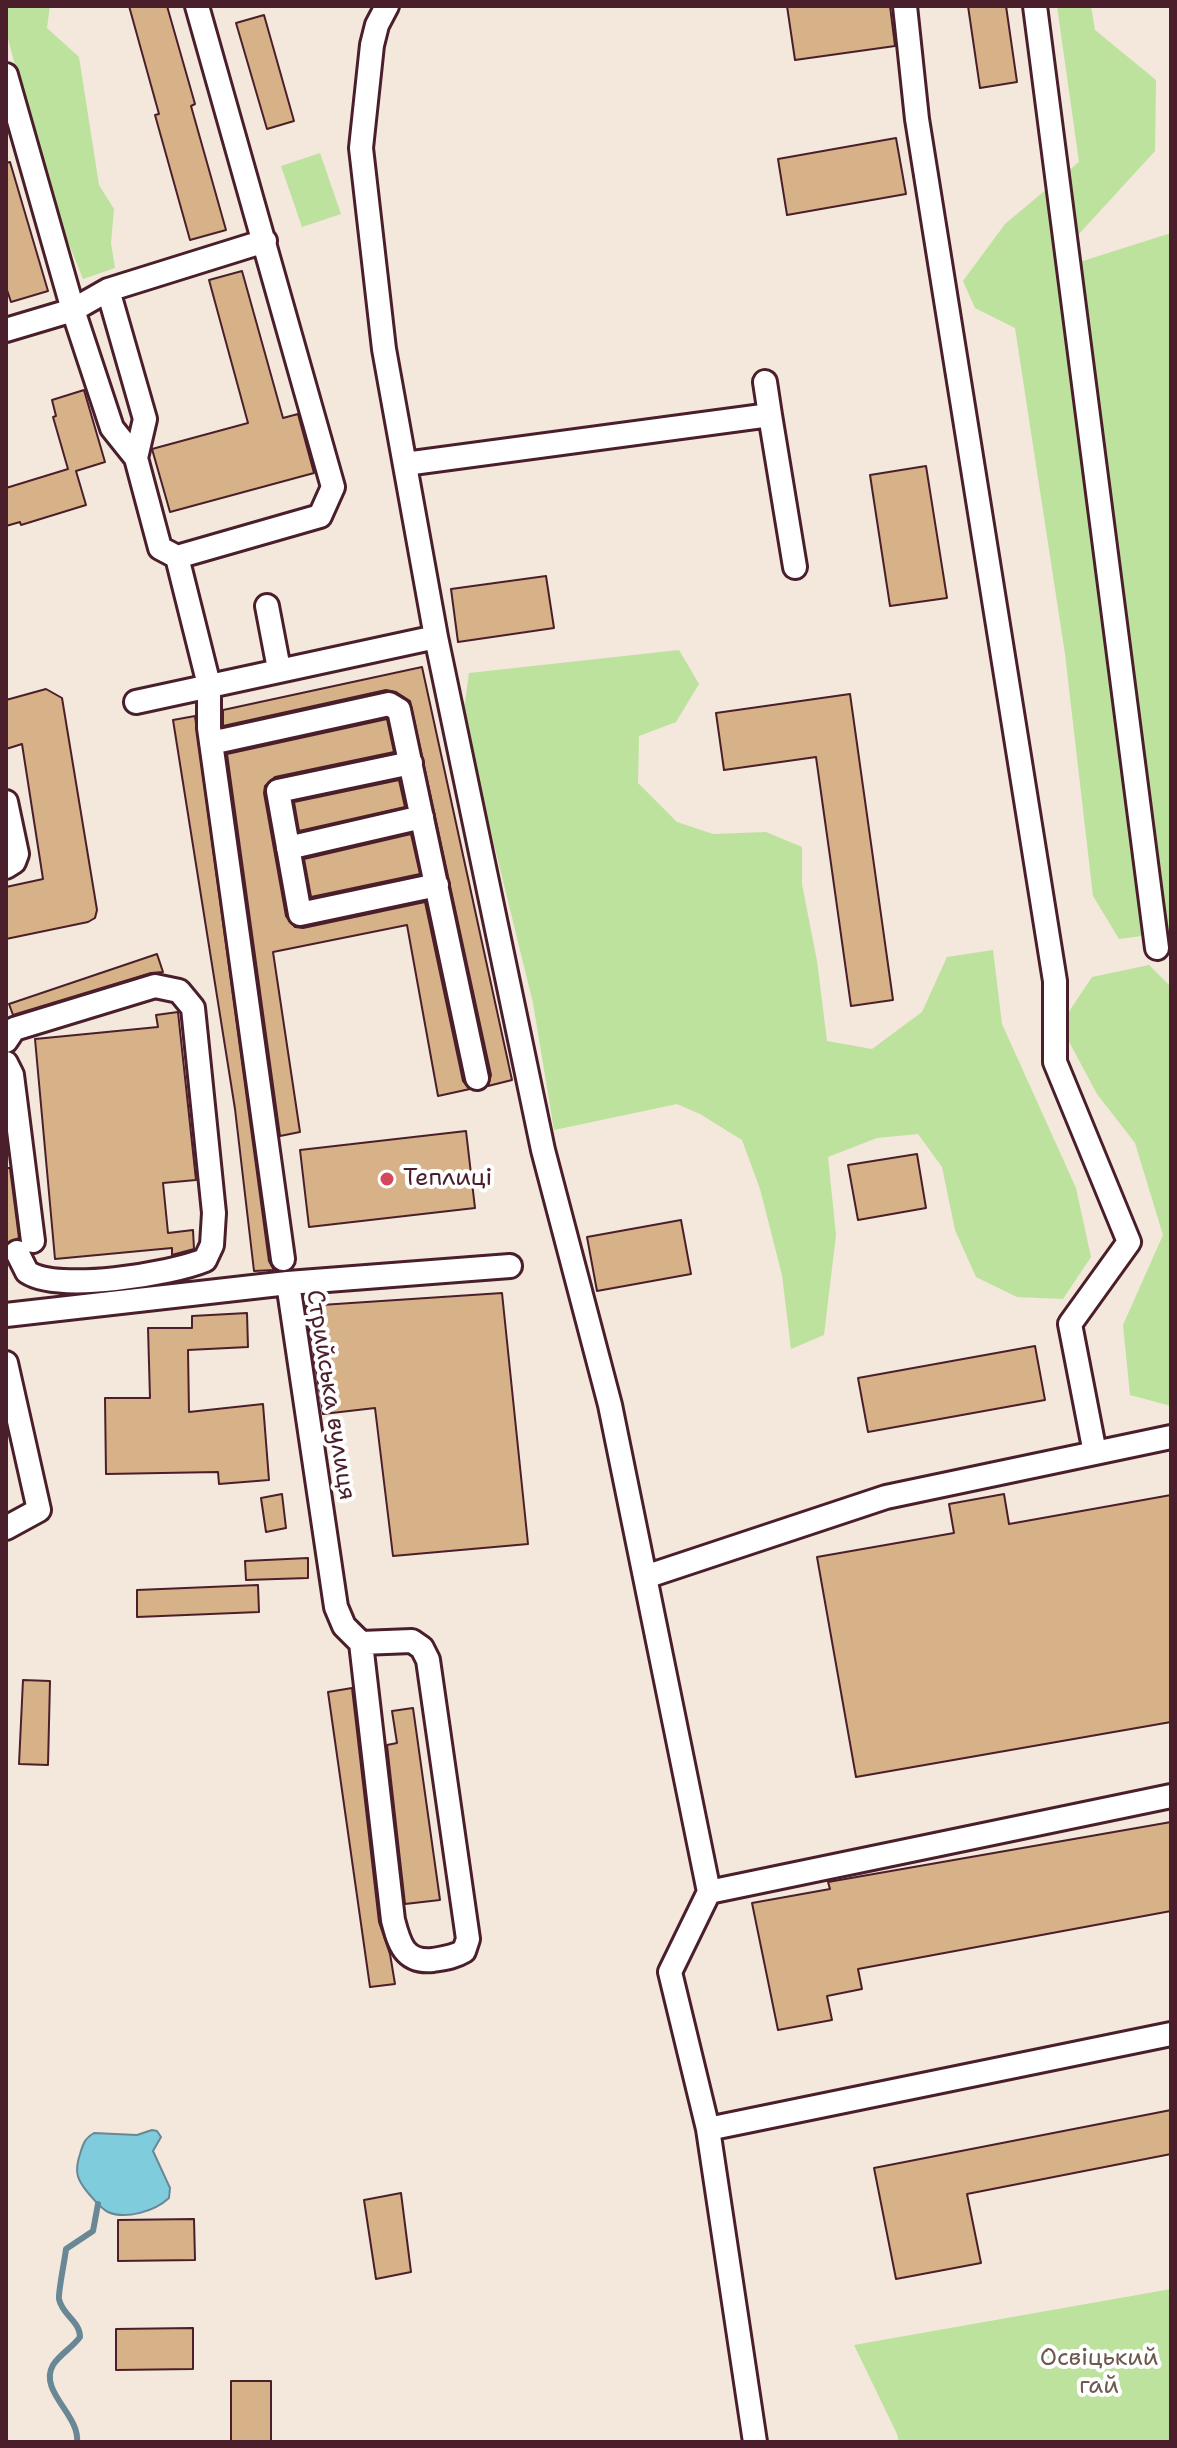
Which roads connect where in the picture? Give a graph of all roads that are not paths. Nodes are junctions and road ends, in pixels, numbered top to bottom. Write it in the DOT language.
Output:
graph roads {
  1 [pos="197,6"];
  2 [pos="387,6"];
  3 [pos="905,6"];
  4 [pos="1035,6"];
  5 [pos="6,75"];
  6 [pos="265,241"];
  7 [pos="108,290"];
  8 [pos="73,310"];
  9 [pos="6,330"];
  10 [pos="765,382"];
  11 [pos="770,415"];
  12 [pos="136,458"];
  13 [pos="405,464"];
  14 [pos="177,557"];
  15 [pos="795,567"];
  16 [pos="267,606"];
  17 [pos="436,637"];
  18 [pos="279,669"];
  19 [pos="209,685"];
  20 [pos="136,702"];
  21 [pos="211,743"];
  22 [pos="411,763"];
  23 [pos="6,802"];
  24 [pos="422,817"];
  25 [pos="288,848"];
  26 [pos="6,867"];
  27 [pos="437,885"];
  28 [pos="1157,948"];
  29 [pos="6,1041"];
  30 [pos="6,1063"];
  31 [pos="477,1078"];
  32 [pos="283,1259"];
  33 [pos="510,1266"];
  34 [pos="288,1283"];
  35 [pos="6,1315"];
  36 [pos="6,1363"];
  37 [pos="1171,1437"];
  38 [pos="1095,1453"];
  39 [pos="6,1528"];
  40 [pos="645,1577"];
  41 [pos="361,1643"];
  42 [pos="1171,1796"];
  43 [pos="709,1892"];
  44 [pos="1171,2034"];
  45 [pos="708,2129"];
  46 [pos="755,2442"];
  1 -- 6 [label="street"];
  2 -- 13 [label="street"];
  3 -- 38 [label="street"];
  4 -- 28 [label="street"];
  5 -- 8 [label="street"];
  6 -- 7 [label="street"];
  6 -- 14 [label="street"];
  7 -- 8 [label="street"];
  7 -- 12 [label="street"];
  8 -- 9 [label="street"];
  8 -- 12 [label="street"];
  10 -- 11 [label="street"];
  11 -- 13 [label="street"];
  11 -- 15 [label="street"];
  12 -- 14 [label="street"];
  13 -- 17 [label="street"];
  14 -- 19 [label="street"];
  16 -- 18 [label="street"];
  17 -- 18 [label="street"];
  17 -- 40 [label="street"];
  18 -- 19 [label="street"];
  19 -- 20 [label="street"];
  19 -- 21 [label="street"];
  21 -- 22 [label="street"];
  21 -- 32 [label="street"];
  22 -- 24 [label="street"];
  22 -- 25 [label="street"];
  23 -- 26 [label="street"];
  24 -- 25 [label="street"];
  24 -- 27 [label="street"];
  25 -- 27 [label="street"];
  27 -- 31 [label="street"];
  29 -- 30 [label="street"];
  33 -- 34 [label="street"];
  34 -- 35 [label="street, Стрийська вулиця"];
  34 -- 41 [label="street, Стрийська вулиця"];
  36 -- 39 [label="street"];
  37 -- 38 [label="street"];
  38 -- 40 [label="street"];
  40 -- 43 [label="street"];
  41 -- 41 [label="street"];
  42 -- 43 [label="street"];
  43 -- 45 [label="street"];
  44 -- 45 [label="street"];
  45 -- 46 [label="street"];
}
